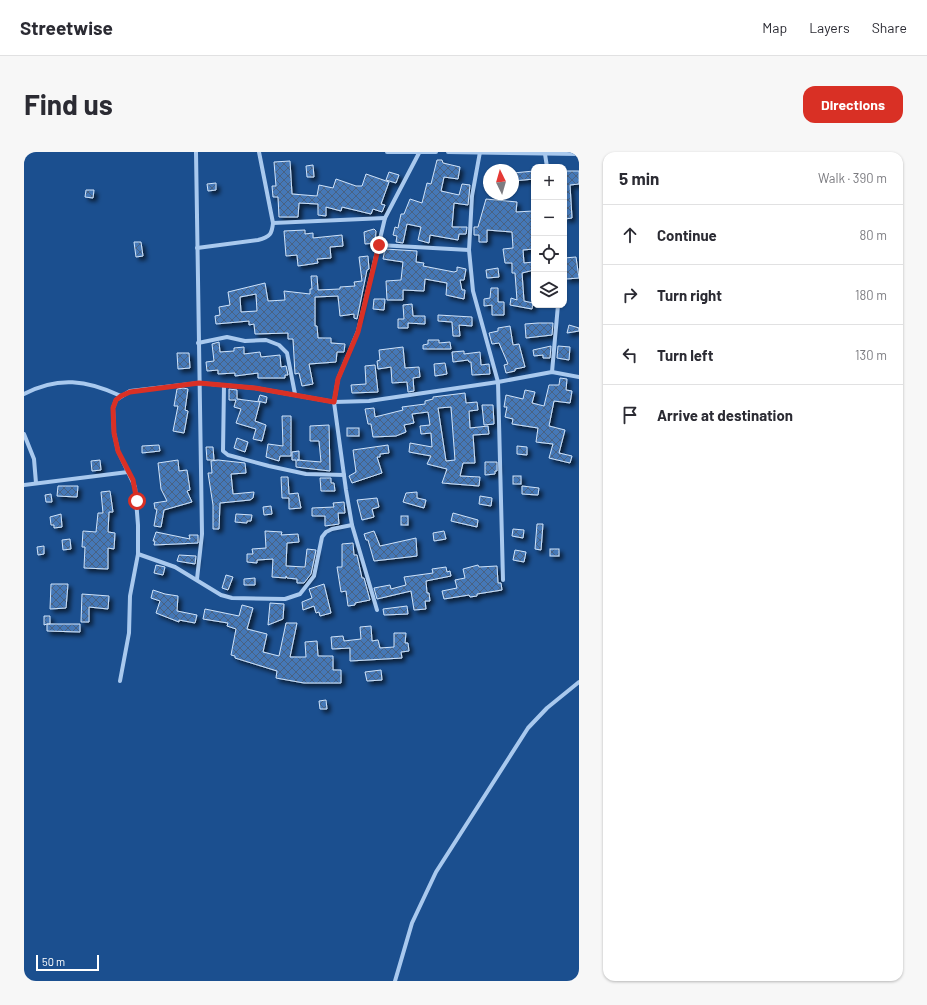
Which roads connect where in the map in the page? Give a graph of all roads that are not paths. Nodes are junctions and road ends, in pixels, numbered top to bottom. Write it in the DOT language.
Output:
graph roads {
  1 [pos="196,152"];
  2 [pos="259,152"];
  3 [pos="387,152"];
  4 [pos="436,152"];
  5 [pos="448,152"];
  6 [pos="480,152"];
  7 [pos="419,153"];
  8 [pos="545,154"];
  9 [pos="579,154"];
  10 [pos="546,164"];
  11 [pos="385,218"];
  12 [pos="272,223"];
  13 [pos="379,245"];
  14 [pos="197,248"];
  15 [pos="469,250"];
  16 [pos="558,308"];
  17 [pos="198,343"];
  18 [pos="552,372"];
  19 [pos="579,377"];
  20 [pos="498,382"];
  21 [pos="199,383"];
  22 [pos="224,385"];
  23 [pos="24,394"];
  24 [pos="294,394"];
  25 [pos="121,396"];
  26 [pos="334,402"];
  27 [pos="24,434"];
  28 [pos="128,472"];
  29 [pos="344,476"];
  30 [pos="36,483"];
  31 [pos="24,485"];
  32 [pos="352,525"];
  33 [pos="138,554"];
  34 [pos="197,579"];
  35 [pos="503,580"];
  36 [pos="377,610"];
  37 [pos="120,681"];
  38 [pos="579,682"];
  39 [pos="395,981"];
  1 -- 14 [label="street"];
  2 -- 12 [label="street"];
  3 -- 7 [label="street"];
  4 -- 7 [label="street"];
  5 -- 6 [label="street"];
  6 -- 8 [label="street"];
  6 -- 15 [label="street"];
  7 -- 11 [label="street"];
  8 -- 9 [label="street"];
  8 -- 10 [label="street"];
  11 -- 12 [label="street"];
  11 -- 13 [label="street"];
  12 -- 14 [label="street"];
  13 -- 15 [label="street"];
  13 -- 26 [label="street"];
  14 -- 17 [label="street"];
  15 -- 20 [label="street"];
  16 -- 18 [label="street"];
  17 -- 21 [label="street"];
  17 -- 24 [label="street"];
  18 -- 19 [label="street"];
  18 -- 20 [label="street"];
  20 -- 26 [label="street"];
  20 -- 35 [label="street"];
  21 -- 22 [label="street"];
  21 -- 25 [label="street"];
  21 -- 34 [label="street"];
  22 -- 24 [label="street"];
  22 -- 29 [label="street"];
  23 -- 25 [label="street"];
  24 -- 26 [label="street"];
  25 -- 28 [label="street"];
  26 -- 29 [label="street"];
  27 -- 30 [label="street"];
  28 -- 30 [label="street"];
  28 -- 33 [label="street"];
  29 -- 32 [label="street"];
  30 -- 31 [label="street"];
  32 -- 34 [label="street"];
  32 -- 36 [label="street"];
  33 -- 34 [label="street"];
  33 -- 37 [label="street"];
  38 -- 39 [label="street"];
}
